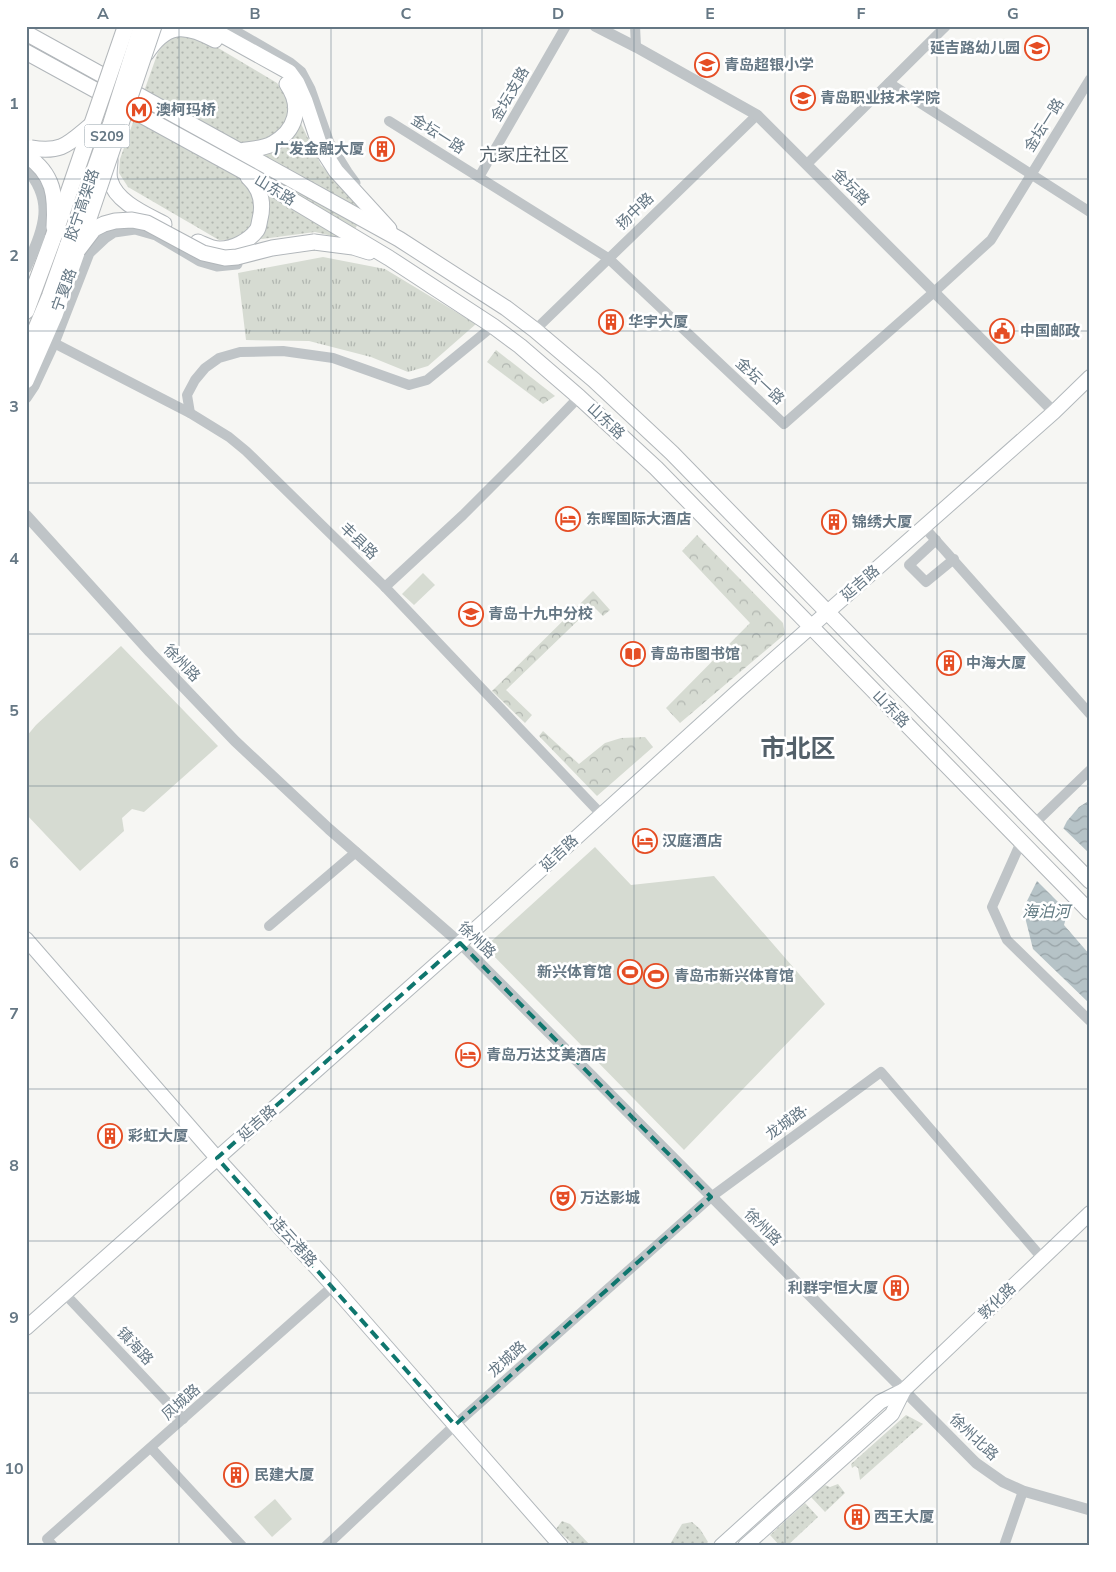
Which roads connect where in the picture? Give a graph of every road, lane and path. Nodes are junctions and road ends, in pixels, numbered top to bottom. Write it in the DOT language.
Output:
graph roads {
  1 [pos="142,26"];
  2 [pos="154,26"];
  3 [pos="206,26"];
  4 [pos="226,26"];
  5 [pos="566,26"];
  6 [pos="595,26"];
  7 [pos="635,26"];
  8 [pos="946,26"];
  9 [pos="122,31"];
  10 [pos="26,33"];
  11 [pos="636,47"];
  12 [pos="26,52"];
  13 [pos="143,57"];
  14 [pos="1090,79"];
  15 [pos="889,83"];
  16 [pos="757,115"];
  17 [pos="389,121"];
  18 [pos="91,125"];
  19 [pos="27,151"];
  20 [pos="240,151"];
  21 [pos="110,154"];
  22 [pos="807,164"];
  23 [pos="26,168"];
  24 [pos="240,170"];
  25 [pos="1030,174"];
  26 [pos="479,177"];
  27 [pos="1090,212"];
  28 [pos="44,217"];
  29 [pos="53,238"];
  30 [pos="399,240"];
  31 [pos="96,245"];
  32 [pos="347,246"];
  33 [pos="73,248"];
  34 [pos="389,258"];
  35 [pos="608,258"];
  36 [pos="26,268"];
  37 [pos="934,292"];
  38 [pos="26,311"];
  39 [pos="493,326"];
  40 [pos="535,330"];
  41 [pos="54,343"];
  42 [pos="26,353"];
  43 [pos="1090,377"];
  44 [pos="26,381"];
  45 [pos="579,397"];
  46 [pos="26,398"];
  47 [pos="1054,412"];
  48 [pos="190,413"];
  49 [pos="26,515"];
  50 [pos="924,527"];
  51 [pos="936,540"];
  52 [pos="954,559"];
  53 [pos="385,587"];
  54 [pos="827,612"];
  55 [pos="810,627"];
  56 [pos="1090,714"];
  57 [pos="1090,770"];
  58 [pos="601,814"];
  59 [pos="1034,824"];
  60 [pos="1021,842"];
  61 [pos="356,852"];
  62 [pos="1089,878"];
  63 [pos="1090,912"];
  64 [pos="270,926"];
  65 [pos="26,939"];
  66 [pos="460,943"];
  67 [pos="1090,1021"];
  68 [pos="217,1158"];
  69 [pos="711,1197"];
  70 [pos="1090,1213"];
  71 [pos="1042,1258"];
  72 [pos="333,1286"];
  73 [pos="65,1294"];
  74 [pos="26,1328"];
  75 [pos="904,1390"];
  76 [pos="183,1420"];
  77 [pos="455,1425"];
  78 [pos="151,1448"];
  79 [pos="1023,1491"];
  80 [pos="1090,1510"];
  81 [pos="50,1542"];
  82 [pos="242,1546"];
  83 [pos="326,1546"];
  84 [pos="561,1546"];
  85 [pos="721,1546"];
  86 [pos="745,1546"];
  87 [pos="1004,1546"];
  1 -- 33 [label="highway, 胶宁高架路 / S209, bridge"];
  2 -- 13 [label="main road, 宁夏路, bridge"];
  3 -- 30 [label="main road"];
  4 -- 30 [label="street"];
  5 -- 26 [label="street, 金坛支路"];
  6 -- 11 [label="street, 金坛路"];
  7 -- 11 [label="street"];
  8 -- 15 [label="street"];
  9 -- 18 [label="highway, 胶宁高架路 / S209, bridge"];
  10 -- 20 [label="main road, 山东路"];
  11 -- 16 [label="street, 金坛路"];
  12 -- 24 [label="main road, 山东路"];
  13 -- 20 [label="main road, bridge"];
  13 -- 21 [label="main road, 宁夏路, bridge"];
  14 -- 25 [label="street, 金坛一路"];
  15 -- 22 [label="street"];
  15 -- 25 [label="street"];
  16 -- 22 [label="street, 金坛路"];
  16 -- 35 [label="street, 扬中路"];
  17 -- 26 [label="street, 金坛一路"];
  18 -- 19 [label="main road, bridge"];
  18 -- 29 [label="highway, 胶宁高架路 / S209, bridge"];
  19 -- 29 [label="main road, bridge"];
  20 -- 30 [label="main road, 山东路"];
  21 -- 24 [label="main road, bridge"];
  21 -- 33 [label="main road, 宁夏路, bridge"];
  22 -- 37 [label="street, 金坛路"];
  23 -- 28 [label="street"];
  24 -- 34 [label="main road, 山东路"];
  25 -- 27 [label="street"];
  25 -- 37 [label="street, 金坛一路"];
  26 -- 35 [label="street, 金坛一路"];
  28 -- 31 [label="street"];
  28 -- 36 [label="street"];
  29 -- 38 [label="highway, 胶宁高架路 / S209"];
  30 -- 40 [label="main road, 山东路"];
  31 -- 32 [label="street"];
  31 -- 41 [label="street"];
  32 -- 33 [label="main road, bridge"];
  32 -- 34 [label="main road"];
  33 -- 42 [label="highway, 胶宁高架路 / S209"];
  33 -- 44 [label="main road, 宁夏路"];
  34 -- 39 [label="main road, 山东路"];
  35 -- 37 [label="street, 金坛一路"];
  35 -- 40 [label="street, 扬中路"];
  37 -- 47 [label="street, 金坛路"];
  39 -- 45 [label="main road, 山东路"];
  39 -- 48 [label="street"];
  40 -- 54 [label="main road, 山东路"];
  41 -- 46 [label="street"];
  41 -- 48 [label="street, 丰县路"];
  43 -- 47 [label="main road, 延吉路"];
  45 -- 53 [label="street"];
  45 -- 55 [label="main road, 山东路"];
  47 -- 50 [label="main road, 延吉路"];
  48 -- 53 [label="street, 丰县路"];
  49 -- 61 [label="street, 徐州路"];
  50 -- 51 [label="street"];
  50 -- 54 [label="main road, 延吉路"];
  51 -- 52 [label="street"];
  51 -- 52 [label="street"];
  52 -- 56 [label="street"];
  53 -- 58 [label="street, 丰县路"];
  54 -- 55 [label="main road, 延吉路"];
  54 -- 59 [label="main road, 山东路"];
  55 -- 58 [label="main road, 延吉路"];
  55 -- 60 [label="main road, 山东路"];
  57 -- 59 [label="street"];
  58 -- 66 [label="main road, 延吉路"];
  59 -- 62 [label="main road, 山东路"];
  60 -- 63 [label="main road, 山东路"];
  60 -- 67 [label="street"];
  61 -- 64 [label="street"];
  61 -- 66 [label="street, 徐州路"];
  65 -- 68 [label="main road, 连云港路"];
  66 -- 68 [label="main road, 延吉路"];
  66 -- 69 [label="street, 徐州路"];
  68 -- 72 [label="main road, 连云港路"];
  68 -- 73 [label="main road, 延吉路"];
  69 -- 71 [label="street, 龙城路·"];
  69 -- 75 [label="street, 徐州路"];
  69 -- 77 [label="street, 龙城路"];
  70 -- 71 [label="main road, 敦化路"];
  71 -- 75 [label="main road, 敦化路"];
  72 -- 76 [label="street, 凤城路"];
  72 -- 77 [label="main road, 连云港路"];
  73 -- 74 [label="main road, 延吉路"];
  73 -- 76 [label="street, 镇海路"];
  75 -- 79 [label="street, 徐州北路"];
  75 -- 85 [label="main road, 敦化路"];
  75 -- 86 [label="main road, 敦化路"];
  76 -- 78 [label="street, 凤城路"];
  77 -- 83 [label="street, 龙城路"];
  77 -- 84 [label="main road, 连云港路"];
  78 -- 81 [label="street, 凤城路"];
  78 -- 82 [label="street"];
  79 -- 80 [label="street, 徐州北路"];
  79 -- 87 [label="street"];
}
